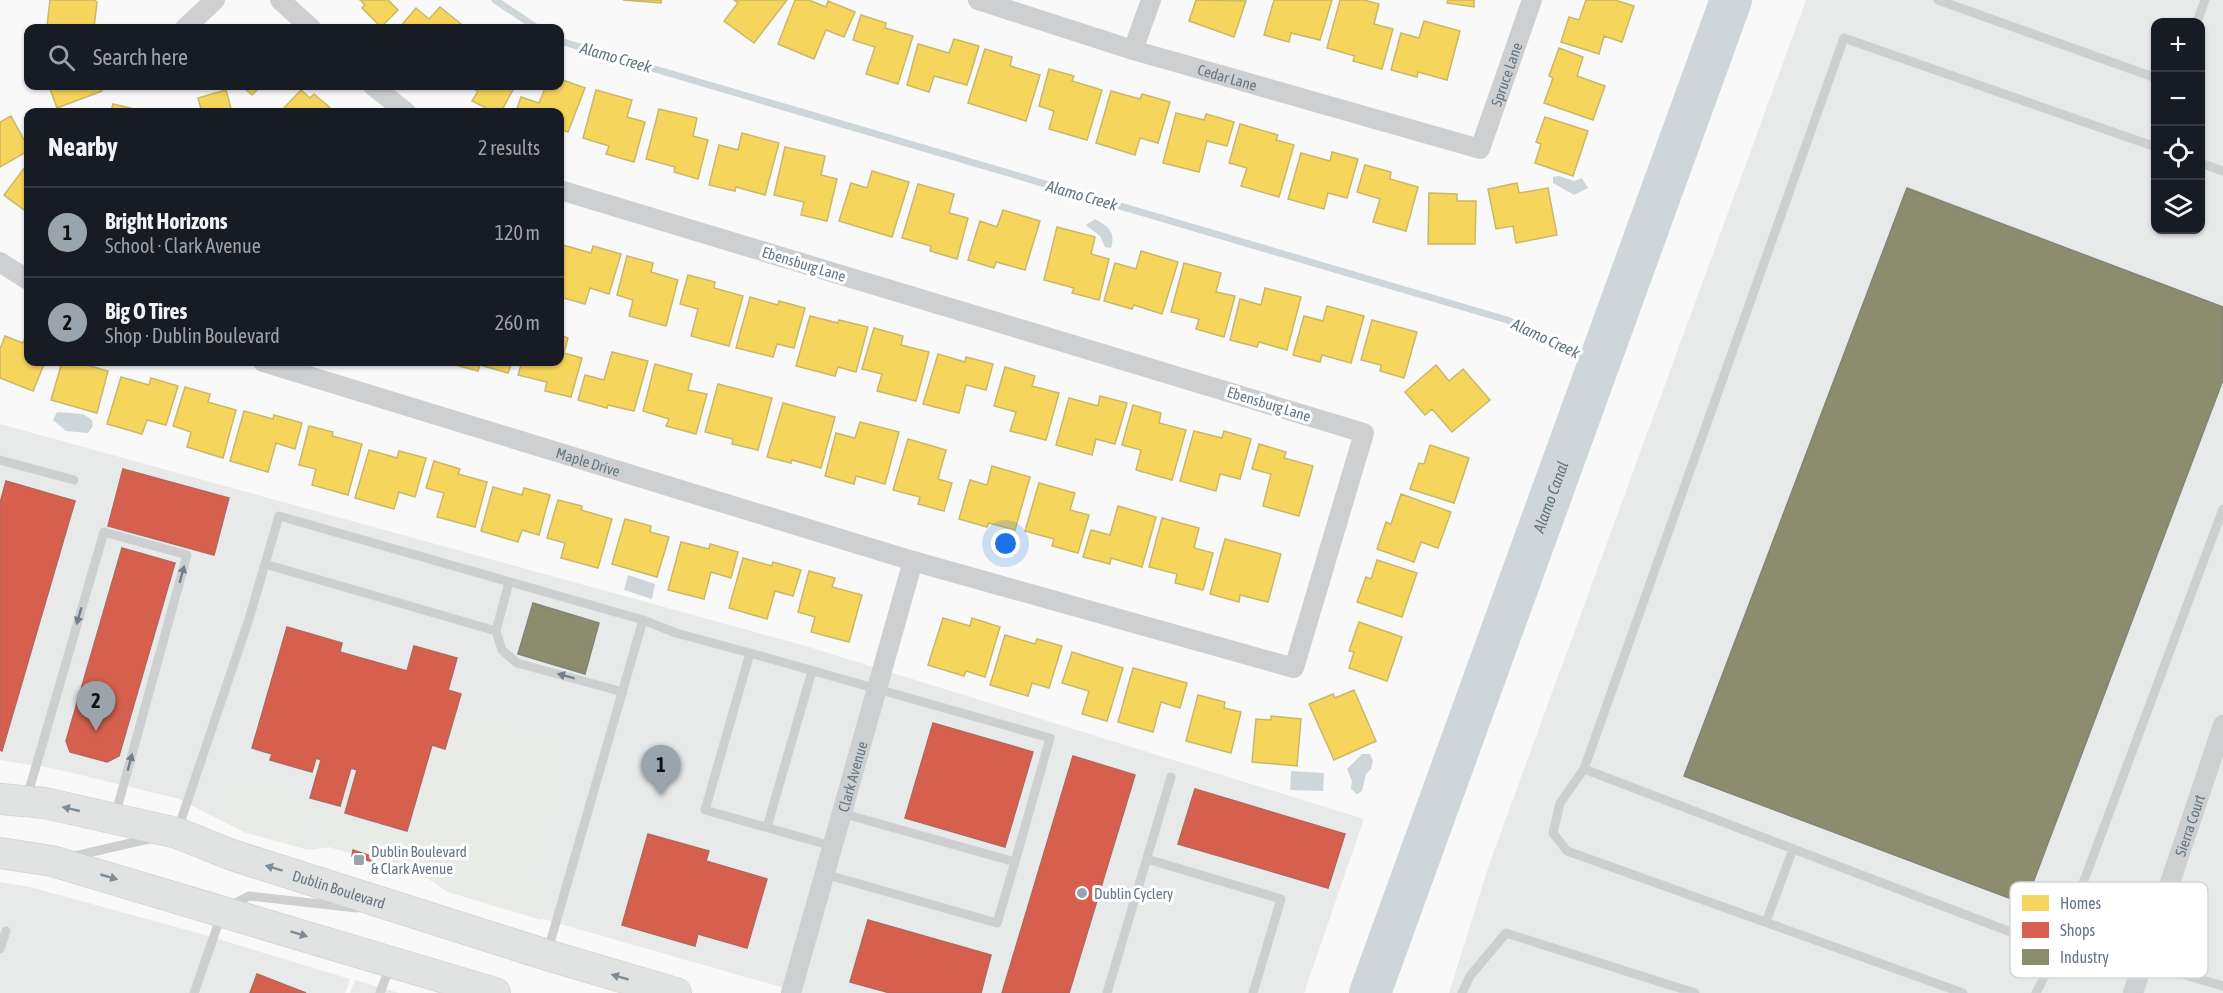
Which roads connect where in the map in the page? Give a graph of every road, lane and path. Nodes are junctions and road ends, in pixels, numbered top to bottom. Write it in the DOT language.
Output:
graph roads {
  1 [pos="215,0"];
  2 [pos="280,0"];
  3 [pos="978,0"];
  4 [pos="1151,0"];
  5 [pos="1532,0"];
  6 [pos="1938,0"];
  7 [pos="2205,0"];
  8 [pos="2198,18"];
  9 [pos="189,24"];
  10 [pos="307,24"];
  11 [pos="1133,50"];
  12 [pos="2151,76"];
  13 [pos="379,90"];
  14 [pos="401,108"];
  15 [pos="2151,145"];
  16 [pos="1480,149"];
  17 [pos="2205,165"];
  18 [pos="2223,171"];
  19 [pos="564,191"];
  20 [pos="0,262"];
  21 [pos="24,277"];
  22 [pos="276,366"];
  23 [pos="0,460"];
  24 [pos="74,480"];
  25 [pos="2223,509"];
  26 [pos="912,561"];
  27 [pos="265,564"];
  28 [pos="509,582"];
  29 [pos="644,620"];
  30 [pos="496,631"];
  31 [pos="750,654"];
  32 [pos="812,671"];
  33 [pos="876,689"];
  34 [pos="623,692"];
  35 [pos="2223,725"];
  36 [pos="1584,769"];
  37 [pos="1171,777"];
  38 [pos="13,800"];
  39 [pos="841,813"];
  40 [pos="115,819"];
  41 [pos="767,827"];
  42 [pos="177,833"];
  43 [pos="832,846"];
  44 [pos="1793,849"];
  45 [pos="0,853"];
  46 [pos="1146,859"];
  47 [pos="52,861"];
  48 [pos="1015,862"];
  49 [pos="824,874"];
  50 [pos="2083,882"];
  51 [pos="2170,882"];
  52 [pos="223,910"];
  53 [pos="427,916"];
  54 [pos="1766,922"];
  55 [pos="6,931"];
  56 [pos="2010,932"];
  57 [pos="0,949"];
  58 [pos="547,955"];
  59 [pos="391,961"];
  60 [pos="2044,978"];
  61 [pos="2138,978"];
  62 [pos="2195,978"];
  63 [pos="2223,986"];
  64 [pos="194,993"];
  65 [pos="380,993"];
  66 [pos="495,993"];
  67 [pos="676,993"];
  68 [pos="791,993"];
  69 [pos="1107,993"];
  70 [pos="1253,993"];
  71 [pos="1462,993"];
  72 [pos="1695,993"];
  73 [pos="1963,993"];
  74 [pos="2037,993"];
  75 [pos="2133,993"];
  1 -- 9 [label="street"];
  2 -- 10 [label="street"];
  3 -- 11 [label="street, Cedar Lane"];
  4 -- 11 [label="street"];
  5 -- 16 [label="street, Spruce Lane"];
  6 -- 12 [label="lane"];
  7 -- 8 [label="lane"];
  11 -- 16 [label="street, Cedar Lane"];
  13 -- 14 [label="street"];
  15 -- 36 [label="lane"];
  17 -- 18 [label="lane"];
  19 -- 26 [label="street, Ebensburg Lane"];
  20 -- 21 [label="street"];
  22 -- 26 [label="street, Maple Drive"];
  23 -- 24 [label="lane"];
  25 -- 50 [label="lane"];
  26 -- 33 [label="street, Clark Avenue"];
  27 -- 28 [label="lane"];
  27 -- 30 [label="lane"];
  27 -- 42 [label="lane"];
  28 -- 29 [label="lane"];
  28 -- 30 [label="lane"];
  29 -- 31 [label="lane"];
  29 -- 34 [label="lane"];
  34 -- 30 [label="lane, one-way"];
  31 -- 32 [label="lane"];
  31 -- 41 [label="lane"];
  32 -- 33 [label="lane"];
  32 -- 41 [label="lane"];
  33 -- 39 [label="street, Clark Avenue"];
  33 -- 48 [label="lane"];
  34 -- 58 [label="lane"];
  35 -- 51 [label="street, Sierra Court"];
  36 -- 44 [label="lane"];
  36 -- 54 [label="lane"];
  37 -- 46 [label="lane"];
  40 -- 38 [label="main road, Dublin Boulevard, one-way"];
  40 -- 38 [label="lane, one-way"];
  39 -- 43 [label="street, Clark Avenue"];
  39 -- 48 [label="lane"];
  40 -- 42 [label="main road, Dublin Boulevard"];
  41 -- 43 [label="lane"];
  42 -- 47 [label="lane"];
  53 -- 42 [label="main road, Dublin Boulevard, one-way"];
  43 -- 49 [label="street, Clark Avenue"];
  44 -- 54 [label="lane"];
  44 -- 56 [label="lane"];
  45 -- 47 [label="main road"];
  46 -- 69 [label="lane"];
  46 -- 70 [label="lane"];
  47 -- 52 [label="main road, one-way"];
  48 -- 49 [label="lane"];
  49 -- 68 [label="street, Clark Avenue"];
  52 -- 53 [label="lane"];
  52 -- 59 [label="main road, one-way"];
  52 -- 64 [label="lane"];
  53 -- 58 [label="main road, Dublin Boulevard"];
  54 -- 73 [label="lane"];
  55 -- 57 [label="lane"];
  67 -- 58 [label="main road, Dublin Boulevard, one-way"];
  59 -- 65 [label="lane"];
  59 -- 66 [label="main road"];
  60 -- 74 [label="lane"];
  61 -- 75 [label="street, Sierra Court"];
  62 -- 63 [label="lane"];
  71 -- 72 [label="lane"];
}
